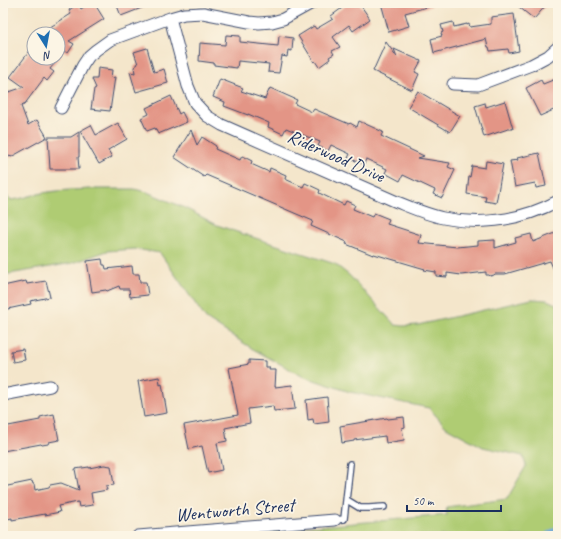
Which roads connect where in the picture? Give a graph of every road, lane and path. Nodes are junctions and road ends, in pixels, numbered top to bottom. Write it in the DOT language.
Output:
graph roads {
  1 [pos="312,3"];
  2 [pos="170,18"];
  3 [pos="558,47"];
  4 [pos="453,84"];
  5 [pos="61,108"];
  6 [pos="558,201"];
  7 [pos="50,386"];
  8 [pos="3,395"];
  9 [pos="350,464"];
  10 [pos="347,500"];
  11 [pos="384,507"];
  12 [pos="335,520"];
  13 [pos="138,536"];
  1 -- 2 [label="street"];
  2 -- 5 [label="street"];
  2 -- 6 [label="street, Riderwood Drive"];
  3 -- 4 [label="street"];
  7 -- 8 [label="street"];
  9 -- 10 [label="lane"];
  10 -- 11 [label="lane"];
  10 -- 12 [label="lane"];
  12 -- 13 [label="street, Wentworth Street"];
}
